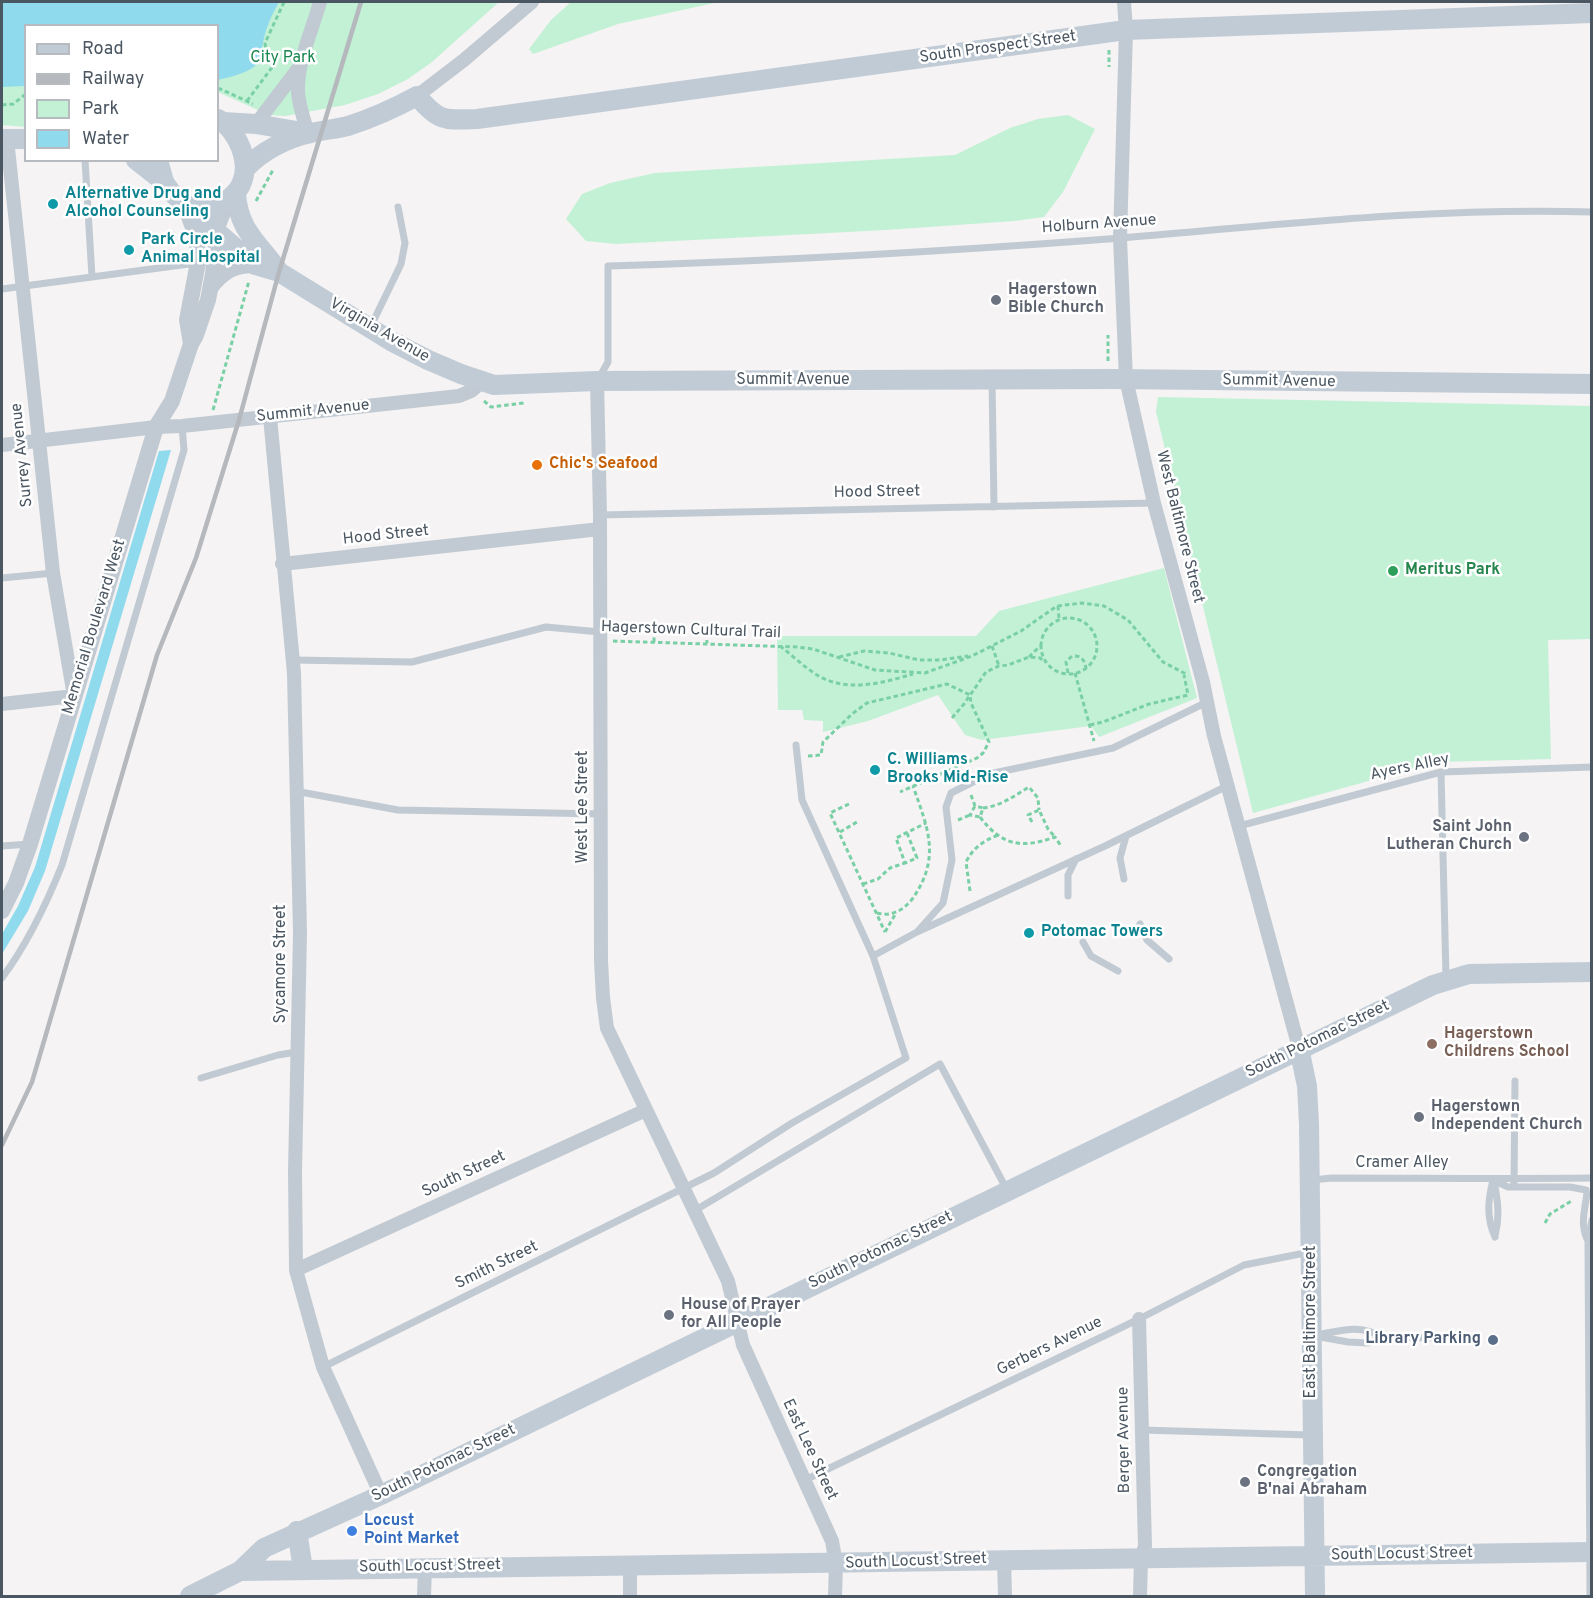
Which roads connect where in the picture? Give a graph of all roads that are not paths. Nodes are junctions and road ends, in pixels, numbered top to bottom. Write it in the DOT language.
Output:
graph roads {
  1 [pos="320,2"];
  2 [pos="532,2"];
  3 [pos="1124,2"];
  4 [pos="1592,13"];
  5 [pos="1126,30"];
  6 [pos="302,63"];
  7 [pos="417,96"];
  8 [pos="220,120"];
  9 [pos="256,124"];
  10 [pos="308,133"];
  11 [pos="11,139"];
  12 [pos="85,162"];
  13 [pos="139,162"];
  14 [pos="159,162"];
  15 [pos="246,168"];
  16 [pos="164,182"];
  17 [pos="232,197"];
  18 [pos="184,204"];
  19 [pos="398,207"];
  20 [pos="1592,212"];
  21 [pos="217,233"];
  22 [pos="1120,238"];
  23 [pos="198,265"];
  24 [pos="608,266"];
  25 [pos="253,271"];
  26 [pos="279,272"];
  27 [pos="92,277"];
  28 [pos="21,287"];
  29 [pos="211,288"];
  30 [pos="2,289"];
  31 [pos="370,328"];
  32 [pos="190,344"];
  33 [pos="1126,379"];
  34 [pos="992,380"];
  35 [pos="597,381"];
  36 [pos="1592,384"];
  37 [pos="477,387"];
  38 [pos="270,417"];
  39 [pos="182,426"];
  40 [pos="156,427"];
  41 [pos="38,441"];
  42 [pos="2,445"];
  43 [pos="1154,503"];
  44 [pos="994,507"];
  45 [pos="600,522"];
  46 [pos="282,564"];
  47 [pos="53,573"];
  48 [pos="2,578"];
  49 [pos="600,636"];
  50 [pos="292,660"];
  51 [pos="74,696"];
  52 [pos="1207,702"];
  53 [pos="2,704"];
  54 [pos="796,745"];
  55 [pos="1592,767"];
  56 [pos="1440,772"];
  57 [pos="1228,786"];
  58 [pos="295,791"];
  59 [pos="601,814"];
  60 [pos="1239,826"];
  61 [pos="1126,836"];
  62 [pos="30,844"];
  63 [pos="2,846"];
  64 [pos="1076,859"];
  65 [pos="1124,879"];
  66 [pos="1068,896"];
  67 [pos="2,911"];
  68 [pos="1140,924"];
  69 [pos="917,932"];
  70 [pos="1083,942"];
  71 [pos="873,956"];
  72 [pos="1169,959"];
  73 [pos="1118,971"];
  74 [pos="1592,972"];
  75 [pos="2,978"];
  76 [pos="1446,980"];
  77 [pos="1299,1048"];
  78 [pos="297,1052"];
  79 [pos="201,1078"];
  80 [pos="1515,1081"];
  81 [pos="645,1110"];
  82 [pos="1591,1178"];
  83 [pos="1493,1179"];
  84 [pos="1311,1180"];
  85 [pos="1514,1183"];
  86 [pos="683,1188"];
  87 [pos="1007,1190"];
  88 [pos="1588,1194"];
  89 [pos="694,1211"];
  90 [pos="1592,1220"];
  91 [pos="1588,1241"];
  92 [pos="1312,1251"];
  93 [pos="296,1270"];
  94 [pos="1139,1319"];
  95 [pos="736,1322"];
  96 [pos="1312,1336"];
  97 [pos="1383,1337"];
  98 [pos="1442,1338"];
  99 [pos="323,1367"];
  100 [pos="1142,1430"];
  101 [pos="1313,1435"];
  102 [pos="804,1480"];
  103 [pos="381,1495"];
  104 [pos="297,1532"];
  105 [pos="1590,1552"];
  106 [pos="1315,1556"];
  107 [pos="1004,1559"];
  108 [pos="1141,1559"];
  109 [pos="836,1564"];
  110 [pos="630,1565"];
  111 [pos="425,1567"];
  112 [pos="303,1569"];
  113 [pos="240,1571"];
  114 [pos="190,1596"];
  115 [pos="424,1596"];
  116 [pos="630,1596"];
  117 [pos="835,1596"];
  118 [pos="1005,1596"];
  119 [pos="1140,1596"];
  120 [pos="1315,1596"];
  121 [pos="1590,1596"];
  1 -- 6 [label="street"];
  2 -- 7 [label="street"];
  3 -- 5 [label="street, West Baltimore Street"];
  4 -- 5 [label="main road, South Prospect Street"];
  5 -- 7 [label="main road, South Prospect Street"];
  5 -- 22 [label="street, West Baltimore Street"];
  6 -- 9 [label="street"];
  6 -- 10 [label="street"];
  7 -- 10 [label="main road"];
  8 -- 9 [label="main road"];
  8 -- 15 [label="main road"];
  9 -- 10 [label="main road"];
  10 -- 15 [label="main road"];
  11 -- 28 [label="street, Surrey Avenue"];
  12 -- 27 [label="lane"];
  13 -- 16 [label="main road"];
  14 -- 16 [label="main road"];
  15 -- 17 [label="main road"];
  16 -- 18 [label="main road, Virginia Avenue"];
  17 -- 18 [label="main road"];
  17 -- 21 [label="street, Memorial Boulevard West"];
  17 -- 26 [label="main road, Virginia Avenue"];
  18 -- 21 [label="main road, Virginia Avenue"];
  18 -- 23 [label="street, Memorial Boulevard West"];
  19 -- 31 [label="lane"];
  20 -- 22 [label="lane, Holburn Avenue"];
  21 -- 25 [label="main road, Virginia Avenue"];
  21 -- 29 [label="street, Memorial Boulevard West"];
  22 -- 24 [label="lane, Holburn Avenue"];
  22 -- 33 [label="street, West Baltimore Street"];
  23 -- 27 [label="lane"];
  23 -- 32 [label="street, Memorial Boulevard West"];
  24 -- 35 [label="lane, West Lee Street"];
  25 -- 26 [label="main road, Virginia Avenue"];
  25 -- 29 [label="street"];
  26 -- 31 [label="main road, Virginia Avenue"];
  27 -- 28 [label="lane"];
  28 -- 30 [label="lane"];
  28 -- 41 [label="street, Surrey Avenue"];
  29 -- 32 [label="street, Memorial Boulevard West"];
  31 -- 37 [label="main road, Virginia Avenue"];
  32 -- 40 [label="street, Memorial Boulevard West"];
  33 -- 34 [label="main road, Summit Avenue"];
  33 -- 36 [label="main road, Summit Avenue"];
  33 -- 43 [label="street, West Baltimore Street"];
  34 -- 35 [label="main road, Summit Avenue"];
  34 -- 44 [label="lane"];
  35 -- 37 [label="main road, Summit Avenue"];
  35 -- 45 [label="street, West Lee Street"];
  37 -- 38 [label="street, Summit Avenue"];
  38 -- 39 [label="street, Summit Avenue"];
  38 -- 46 [label="street, Sycamore Street"];
  39 -- 40 [label="street, Summit Avenue"];
  39 -- 75 [label="lane"];
  40 -- 41 [label="street, Summit Avenue"];
  40 -- 51 [label="street, Memorial Boulevard West"];
  41 -- 42 [label="street, Summit Avenue"];
  41 -- 47 [label="street, Surrey Avenue"];
  43 -- 44 [label="lane, Hood Street"];
  43 -- 52 [label="street, West Baltimore Street"];
  44 -- 45 [label="lane, Hood Street"];
  45 -- 46 [label="street, Hood Street"];
  45 -- 49 [label="street, West Lee Street"];
  46 -- 50 [label="street, Sycamore Street"];
  47 -- 48 [label="lane"];
  47 -- 51 [label="street, Surrey Avenue"];
  49 -- 50 [label="lane"];
  49 -- 59 [label="street, West Lee Street"];
  50 -- 58 [label="street, Sycamore Street"];
  51 -- 53 [label="street"];
  51 -- 62 [label="street, Memorial Boulevard West"];
  52 -- 57 [label="street, West Baltimore Street"];
  52 -- 69 [label="lane"];
  54 -- 71 [label="lane"];
  55 -- 56 [label="lane, Ayers Alley"];
  56 -- 60 [label="lane, Ayers Alley"];
  56 -- 76 [label="lane"];
  57 -- 60 [label="street, West Baltimore Street"];
  57 -- 61 [label="lane"];
  58 -- 59 [label="lane"];
  58 -- 78 [label="street, Sycamore Street"];
  59 -- 81 [label="street, West Lee Street"];
  60 -- 77 [label="street, West Baltimore Street"];
  61 -- 64 [label="lane"];
  61 -- 65 [label="lane"];
  62 -- 63 [label="lane"];
  62 -- 67 [label="street, Memorial Boulevard West"];
  64 -- 66 [label="lane"];
  64 -- 69 [label="lane"];
  68 -- 72 [label="lane"];
  69 -- 71 [label="lane"];
  70 -- 73 [label="lane"];
  71 -- 86 [label="lane, Smith Street"];
  74 -- 76 [label="main road, South Potomac Street"];
  76 -- 77 [label="main road, South Potomac Street"];
  77 -- 84 [label="main road, East Baltimore Street"];
  77 -- 87 [label="main road, South Potomac Street"];
  78 -- 79 [label="lane"];
  78 -- 93 [label="street, Sycamore Street"];
  80 -- 85 [label="lane"];
  81 -- 86 [label="street, West Lee Street"];
  81 -- 93 [label="street, South Street"];
  82 -- 85 [label="lane, Cramer Alley"];
  82 -- 88 [label="lane, Cramer Alley"];
  83 -- 83 [label="lane"];
  83 -- 84 [label="lane, Cramer Alley"];
  83 -- 85 [label="lane, Cramer Alley"];
  84 -- 92 [label="main road, East Baltimore Street"];
  85 -- 88 [label="lane, Cramer Alley"];
  86 -- 89 [label="street, West Lee Street"];
  86 -- 99 [label="lane, Smith Street"];
  87 -- 89 [label="lane"];
  87 -- 95 [label="main road, South Potomac Street"];
  88 -- 91 [label="lane"];
  89 -- 95 [label="street, West Lee Street"];
  90 -- 91 [label="lane"];
  91 -- 105 [label="lane"];
  92 -- 94 [label="lane, Gerbers Avenue"];
  92 -- 96 [label="main road, East Baltimore Street"];
  93 -- 99 [label="street, Sycamore Street"];
  94 -- 100 [label="street, Berger Avenue"];
  94 -- 102 [label="lane, Gerbers Avenue"];
  95 -- 102 [label="street, East Lee Street"];
  95 -- 103 [label="main road, South Potomac Street"];
  96 -- 97 [label="lane"];
  96 -- 97 [label="lane"];
  96 -- 101 [label="main road, East Baltimore Street"];
  97 -- 98 [label="lane"];
  99 -- 103 [label="street, Sycamore Street"];
  100 -- 101 [label="lane"];
  100 -- 108 [label="street, Berger Avenue"];
  101 -- 106 [label="main road, East Baltimore Street"];
  102 -- 109 [label="street, East Lee Street"];
  103 -- 104 [label="main road, South Potomac Street"];
  104 -- 112 [label="main road"];
  104 -- 113 [label="main road, South Potomac Street"];
  105 -- 106 [label="main road, South Locust Street"];
  105 -- 121 [label="lane"];
  106 -- 108 [label="main road, South Locust Street"];
  106 -- 120 [label="main road, East Baltimore Street"];
  107 -- 108 [label="main road, South Locust Street"];
  107 -- 109 [label="main road, South Locust Street"];
  107 -- 118 [label="street"];
  108 -- 119 [label="street, Berger Avenue"];
  109 -- 110 [label="main road, South Locust Street"];
  109 -- 117 [label="street, East Lee Street"];
  110 -- 111 [label="main road, South Locust Street"];
  110 -- 116 [label="street"];
  111 -- 112 [label="main road, South Locust Street"];
  111 -- 115 [label="street"];
  112 -- 113 [label="main road, South Locust Street"];
  113 -- 114 [label="main road, South Potomac Street"];
}
